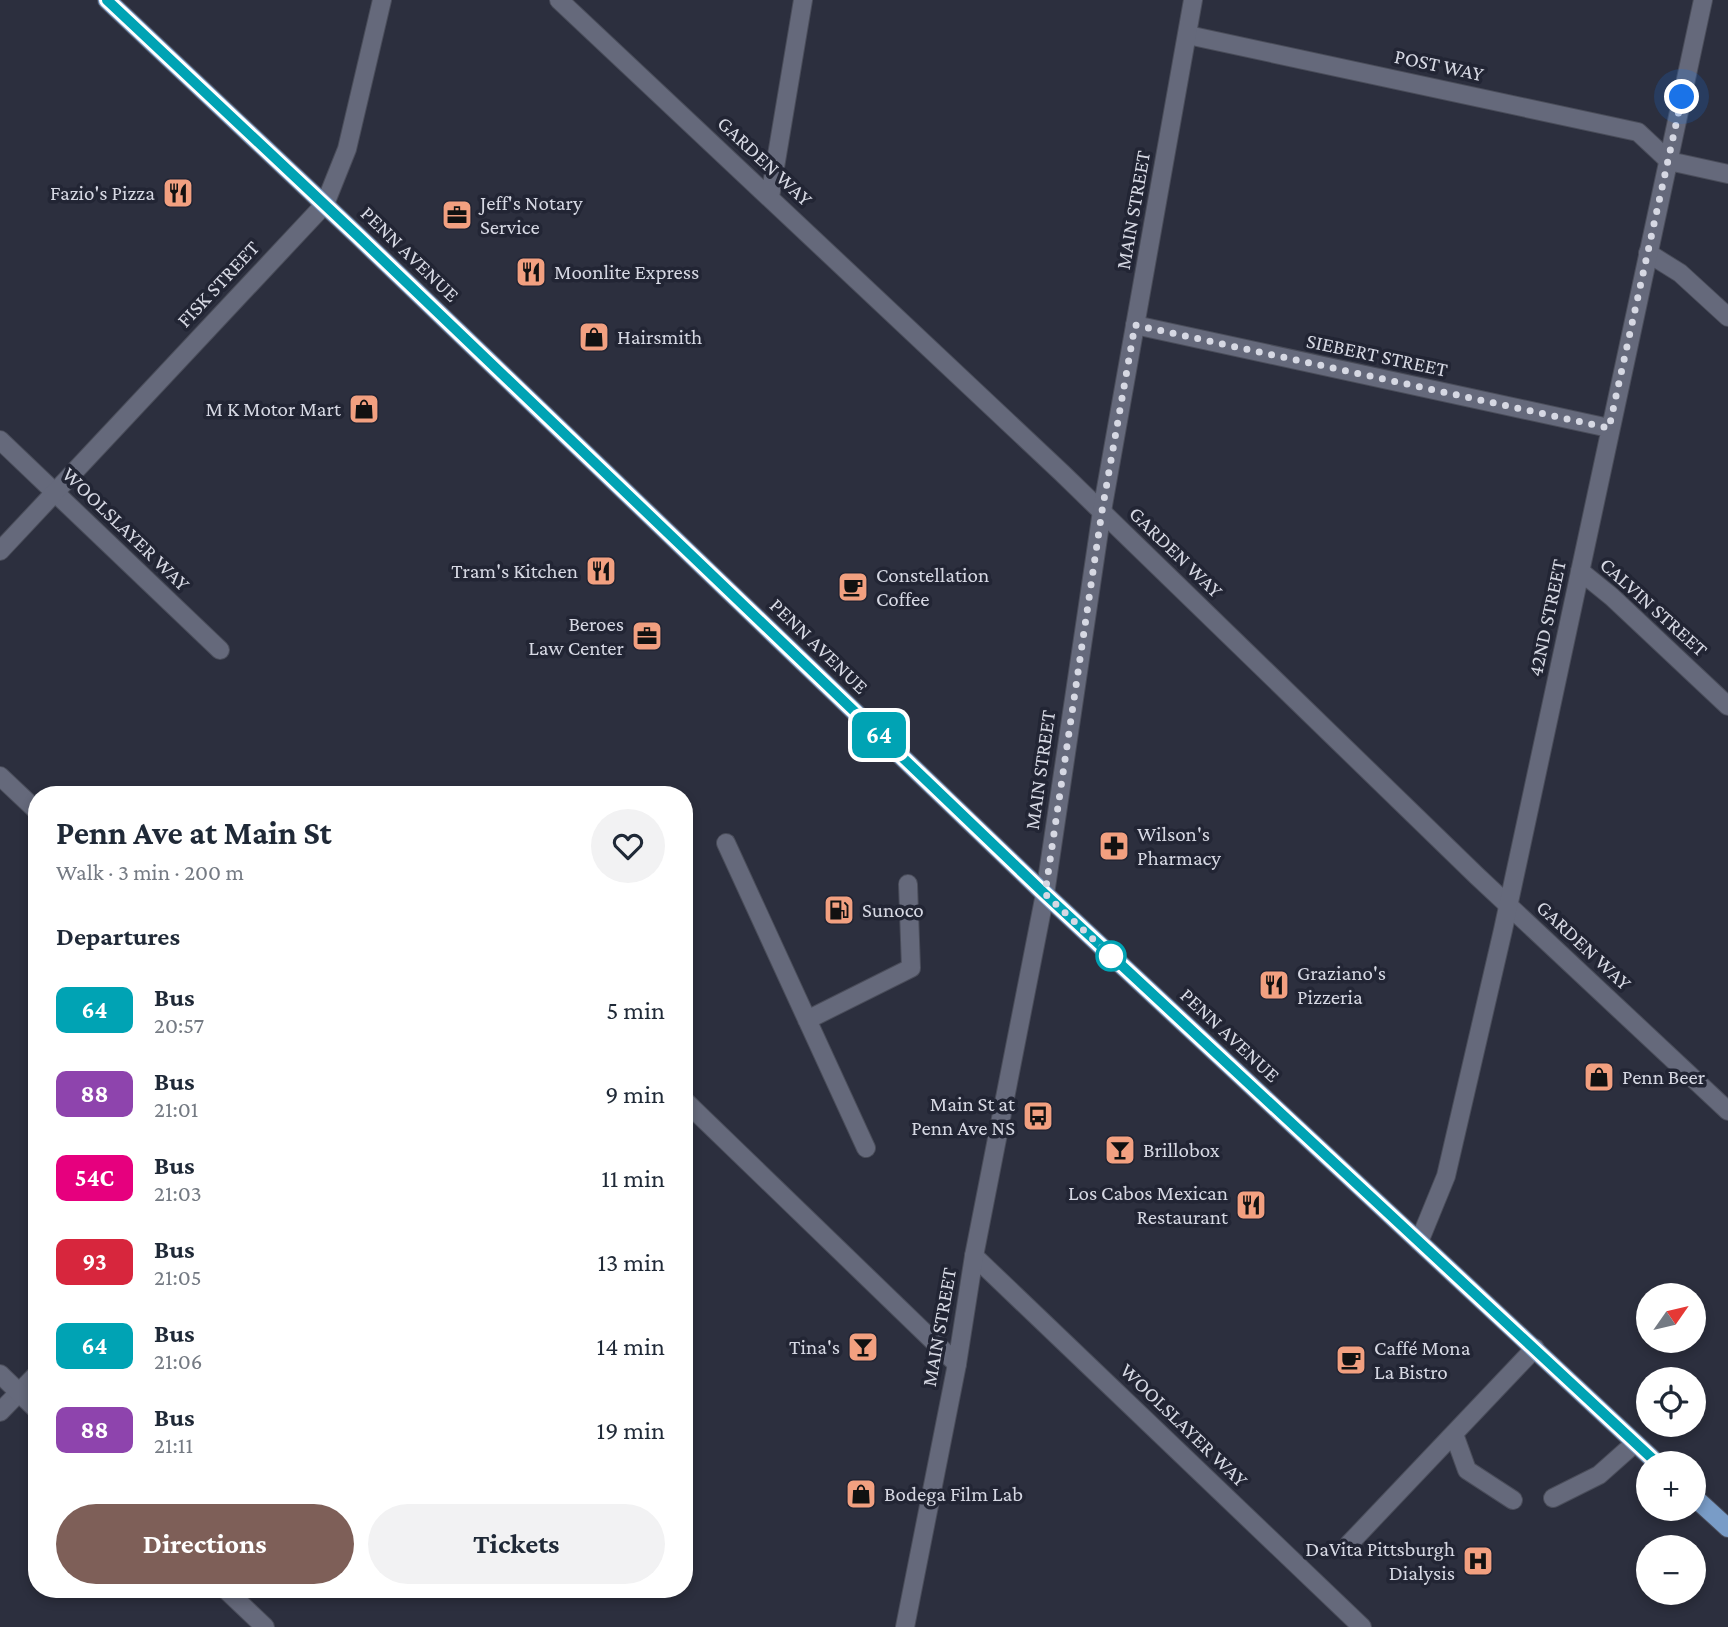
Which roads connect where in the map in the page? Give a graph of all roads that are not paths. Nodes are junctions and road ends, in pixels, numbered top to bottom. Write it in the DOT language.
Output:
graph roads {
  1 [pos="107,0"];
  2 [pos="382,0"];
  3 [pos="559,0"];
  4 [pos="803,0"];
  5 [pos="1193,0"];
  6 [pos="1703,0"];
  7 [pos="1188,35"];
  8 [pos="1669,161"];
  9 [pos="1728,174"];
  10 [pos="770,197"];
  11 [pos="325,204"];
  12 [pos="1648,253"];
  13 [pos="1728,317"];
  14 [pos="1135,325"];
  15 [pos="1609,428"];
  16 [pos="0,440"];
  17 [pos="54,493"];
  18 [pos="1102,511"];
  19 [pos="0,551"];
  20 [pos="1580,571"];
  21 [pos="220,650"];
  22 [pos="1728,705"];
  23 [pos="0,776"];
  24 [pos="28,802"];
  25 [pos="726,843"];
  26 [pos="908,884"];
  27 [pos="1045,894"];
  28 [pos="1508,905"];
  29 [pos="807,1020"];
  30 [pos="693,1109"];
  31 [pos="1728,1111"];
  32 [pos="866,1148"];
  33 [pos="1419,1242"];
  34 [pos="974,1256"];
  35 [pos="1535,1349"];
  36 [pos="957,1364"];
  37 [pos="0,1374"];
  38 [pos="28,1384"];
  39 [pos="19,1393"];
  40 [pos="28,1402"];
  41 [pos="0,1412"];
  42 [pos="1454,1434"];
  43 [pos="1635,1443"];
  44 [pos="1644,1451"];
  45 [pos="1553,1498"];
  46 [pos="1513,1500"];
  47 [pos="1706,1508"];
  48 [pos="1728,1528"];
  49 [pos="1349,1544"];
  50 [pos="234,1598"];
  51 [pos="909,1624"];
  52 [pos="265,1627"];
  53 [pos="1362,1627"];
  1 -- 11 [label="main road, PENN AVENUE"];
  2 -- 11 [label="street, FISK STREET"];
  3 -- 10 [label="street, GARDEN WAY"];
  4 -- 10 [label="street"];
  5 -- 7 [label="street, MAIN STREET"];
  6 -- 8 [label="street, 42ND STREET"];
  7 -- 8 [label="street, POST WAY"];
  7 -- 14 [label="street, MAIN STREET"];
  8 -- 9 [label="street"];
  8 -- 12 [label="street, 42ND STREET"];
  10 -- 18 [label="street, GARDEN WAY"];
  11 -- 17 [label="street, FISK STREET"];
  11 -- 27 [label="main road, PENN AVENUE"];
  12 -- 13 [label="street"];
  12 -- 15 [label="street, 42ND STREET"];
  14 -- 15 [label="street, SIEBERT STREET"];
  14 -- 18 [label="street, MAIN STREET"];
  15 -- 20 [label="street, 42ND STREET"];
  16 -- 17 [label="street, WOOLSLAYER WAY"];
  17 -- 19 [label="street, FISK STREET"];
  17 -- 21 [label="street, WOOLSLAYER WAY"];
  18 -- 27 [label="street, MAIN STREET"];
  18 -- 28 [label="street, GARDEN WAY"];
  20 -- 22 [label="street, CALVIN STREET"];
  20 -- 28 [label="street, 42ND STREET"];
  23 -- 24 [label="street"];
  25 -- 29 [label="street"];
  26 -- 29 [label="street"];
  27 -- 33 [label="main road, PENN AVENUE"];
  27 -- 34 [label="street, MAIN STREET"];
  28 -- 31 [label="street, GARDEN WAY"];
  28 -- 33 [label="street, 42ND STREET"];
  29 -- 32 [label="street"];
  30 -- 36 [label="street"];
  33 -- 35 [label="main road, PENN AVENUE"];
  34 -- 36 [label="street, MAIN STREET"];
  34 -- 53 [label="street, WOOLSLAYER WAY"];
  35 -- 42 [label="street"];
  35 -- 43 [label="main road, PENN AVENUE"];
  36 -- 51 [label="street, MAIN STREET"];
  37 -- 39 [label="street"];
  38 -- 39 [label="street"];
  39 -- 40 [label="street"];
  39 -- 41 [label="street"];
  42 -- 46 [label="street"];
  42 -- 49 [label="street"];
  43 -- 44 [label="main road, PENN AVENUE"];
  43 -- 45 [label="street"];
  47 -- 48 [label="main road"];
  50 -- 52 [label="street"];
}
